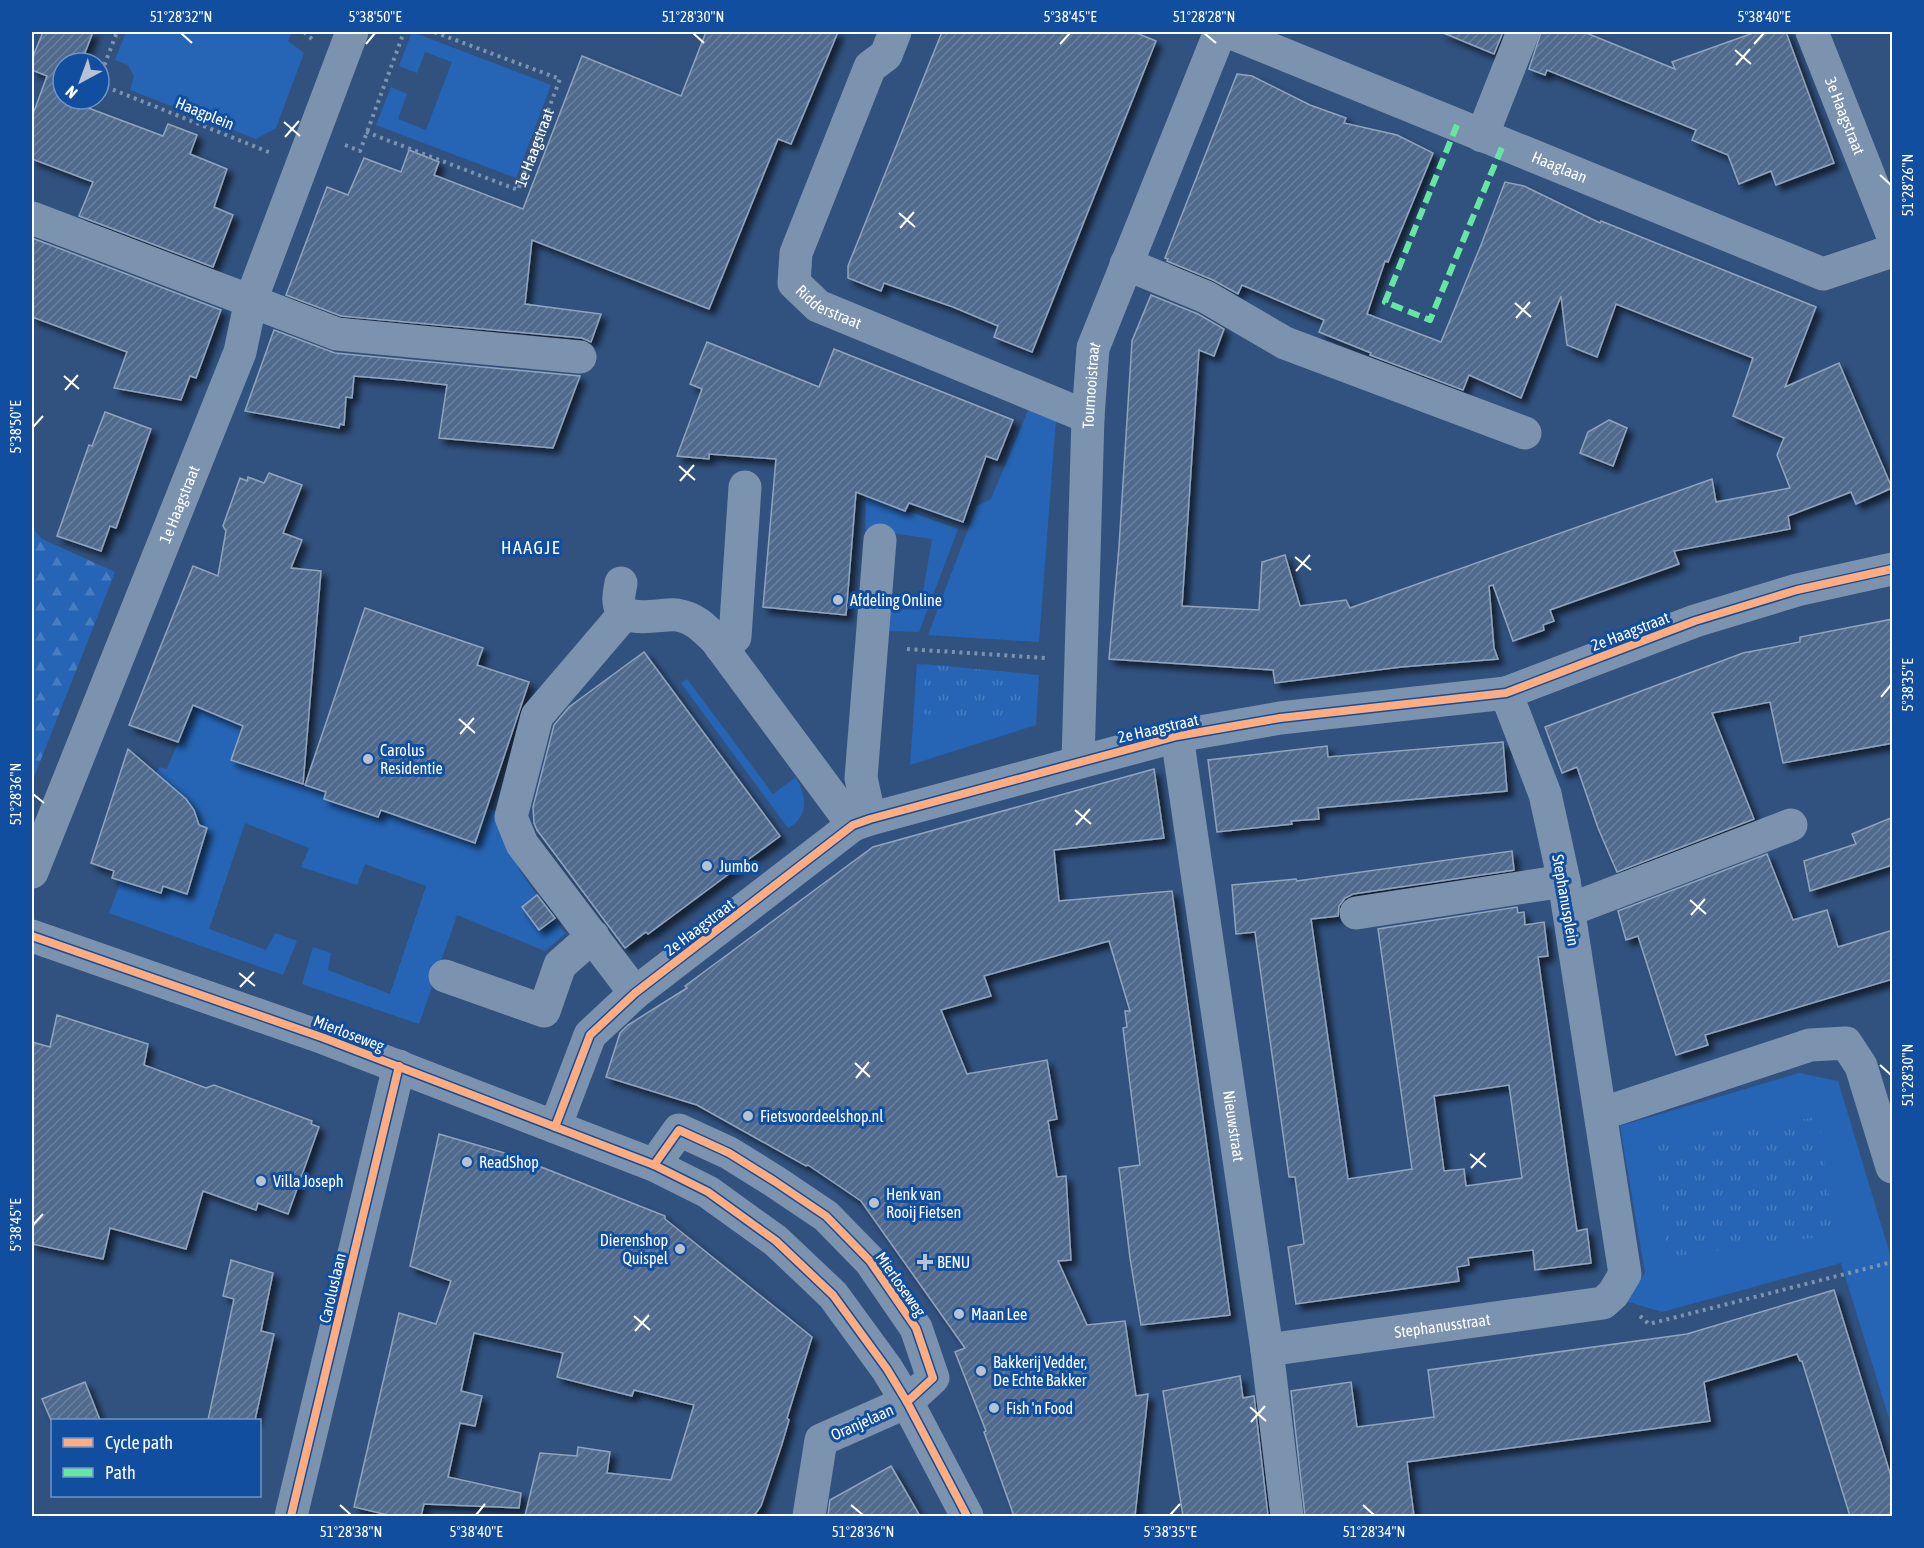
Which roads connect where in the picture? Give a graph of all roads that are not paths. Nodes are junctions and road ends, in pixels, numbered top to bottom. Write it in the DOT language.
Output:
graph roads {
  1 [pos="352,32"];
  2 [pos="895,32"];
  3 [pos="1220,32"];
  4 [pos="1229,32"];
  5 [pos="1523,32"];
  6 [pos="1812,32"];
  7 [pos="1482,136"];
  8 [pos="32,218"];
  9 [pos="1893,234"];
  10 [pos="1893,251"];
  11 [pos="1126,264"];
  12 [pos="251,300"];
  13 [pos="580,357"];
  14 [pos="1088,417"];
  15 [pos="1525,434"];
  16 [pos="746,487"];
  17 [pos="880,540"];
  18 [pos="1893,569"];
  19 [pos="721,647"];
  20 [pos="1506,693"];
  21 [pos="1177,736"];
  22 [pos="1078,761"];
  23 [pos="862,822"];
  24 [pos="1791,825"];
  25 [pos="32,872"];
  26 [pos="1567,896"];
  27 [pos="1356,914"];
  28 [pos="32,936"];
  29 [pos="593,936"];
  30 [pos="445,976"];
  31 [pos="635,993"];
  32 [pos="399,1066"];
  33 [pos="1601,1114"];
  34 [pos="555,1127"];
  35 [pos="654,1165"];
  36 [pos="1893,1167"];
  37 [pos="1613,1294"];
  38 [pos="1267,1350"];
  39 [pos="908,1402"];
  40 [pos="291,1516"];
  41 [pos="810,1516"];
  42 [pos="967,1516"];
  43 [pos="1287,1516"];
  1 -- 12 [label="street, 1e Haagstraat"];
  2 -- 14 [label="street, Ridderstraat"];
  3 -- 11 [label="street, Tournooistraat"];
  4 -- 7 [label="street, Haaglaan"];
  5 -- 7 [label="street"];
  6 -- 9 [label="street, 3e Haagstraat"];
  7 -- 10 [label="street, Haaglaan"];
  8 -- 12 [label="street"];
  11 -- 14 [label="street, Tournooistraat"];
  11 -- 15 [label="street"];
  12 -- 13 [label="street"];
  12 -- 25 [label="street, 1e Haagstraat"];
  14 -- 22 [label="street, Tournooistraat"];
  16 -- 19 [label="street"];
  17 -- 23 [label="street"];
  18 -- 20 [label="street, 2e Haagstraat"];
  19 -- 23 [label="street"];
  19 -- 29 [label="street"];
  20 -- 21 [label="street, 2e Haagstraat"];
  20 -- 26 [label="street, Stephanusplein"];
  21 -- 22 [label="street, 2e Haagstraat"];
  21 -- 38 [label="street, Nieuwstraat"];
  22 -- 23 [label="street, 2e Haagstraat"];
  23 -- 31 [label="street, 2e Haagstraat"];
  24 -- 26 [label="street"];
  26 -- 27 [label="street"];
  26 -- 33 [label="street, Stephanusplein"];
  28 -- 32 [label="street, Mierloseweg"];
  29 -- 30 [label="street"];
  29 -- 31 [label="street"];
  31 -- 34 [label="street, 2e Haagstraat"];
  32 -- 34 [label="street, Mierloseweg"];
  32 -- 40 [label="street, Caroluslaan"];
  33 -- 36 [label="street"];
  33 -- 37 [label="street, Stephanusplein"];
  34 -- 35 [label="street, Mierloseweg"];
  35 -- 39 [label="street, Mierloseweg"];
  35 -- 39 [label="street, Mierloseweg"];
  37 -- 38 [label="street, Stephanusstraat"];
  38 -- 43 [label="street, Nieuwstraat"];
  39 -- 41 [label="street, Oranjelaan"];
  39 -- 42 [label="street, Mierloseweg"];
}
